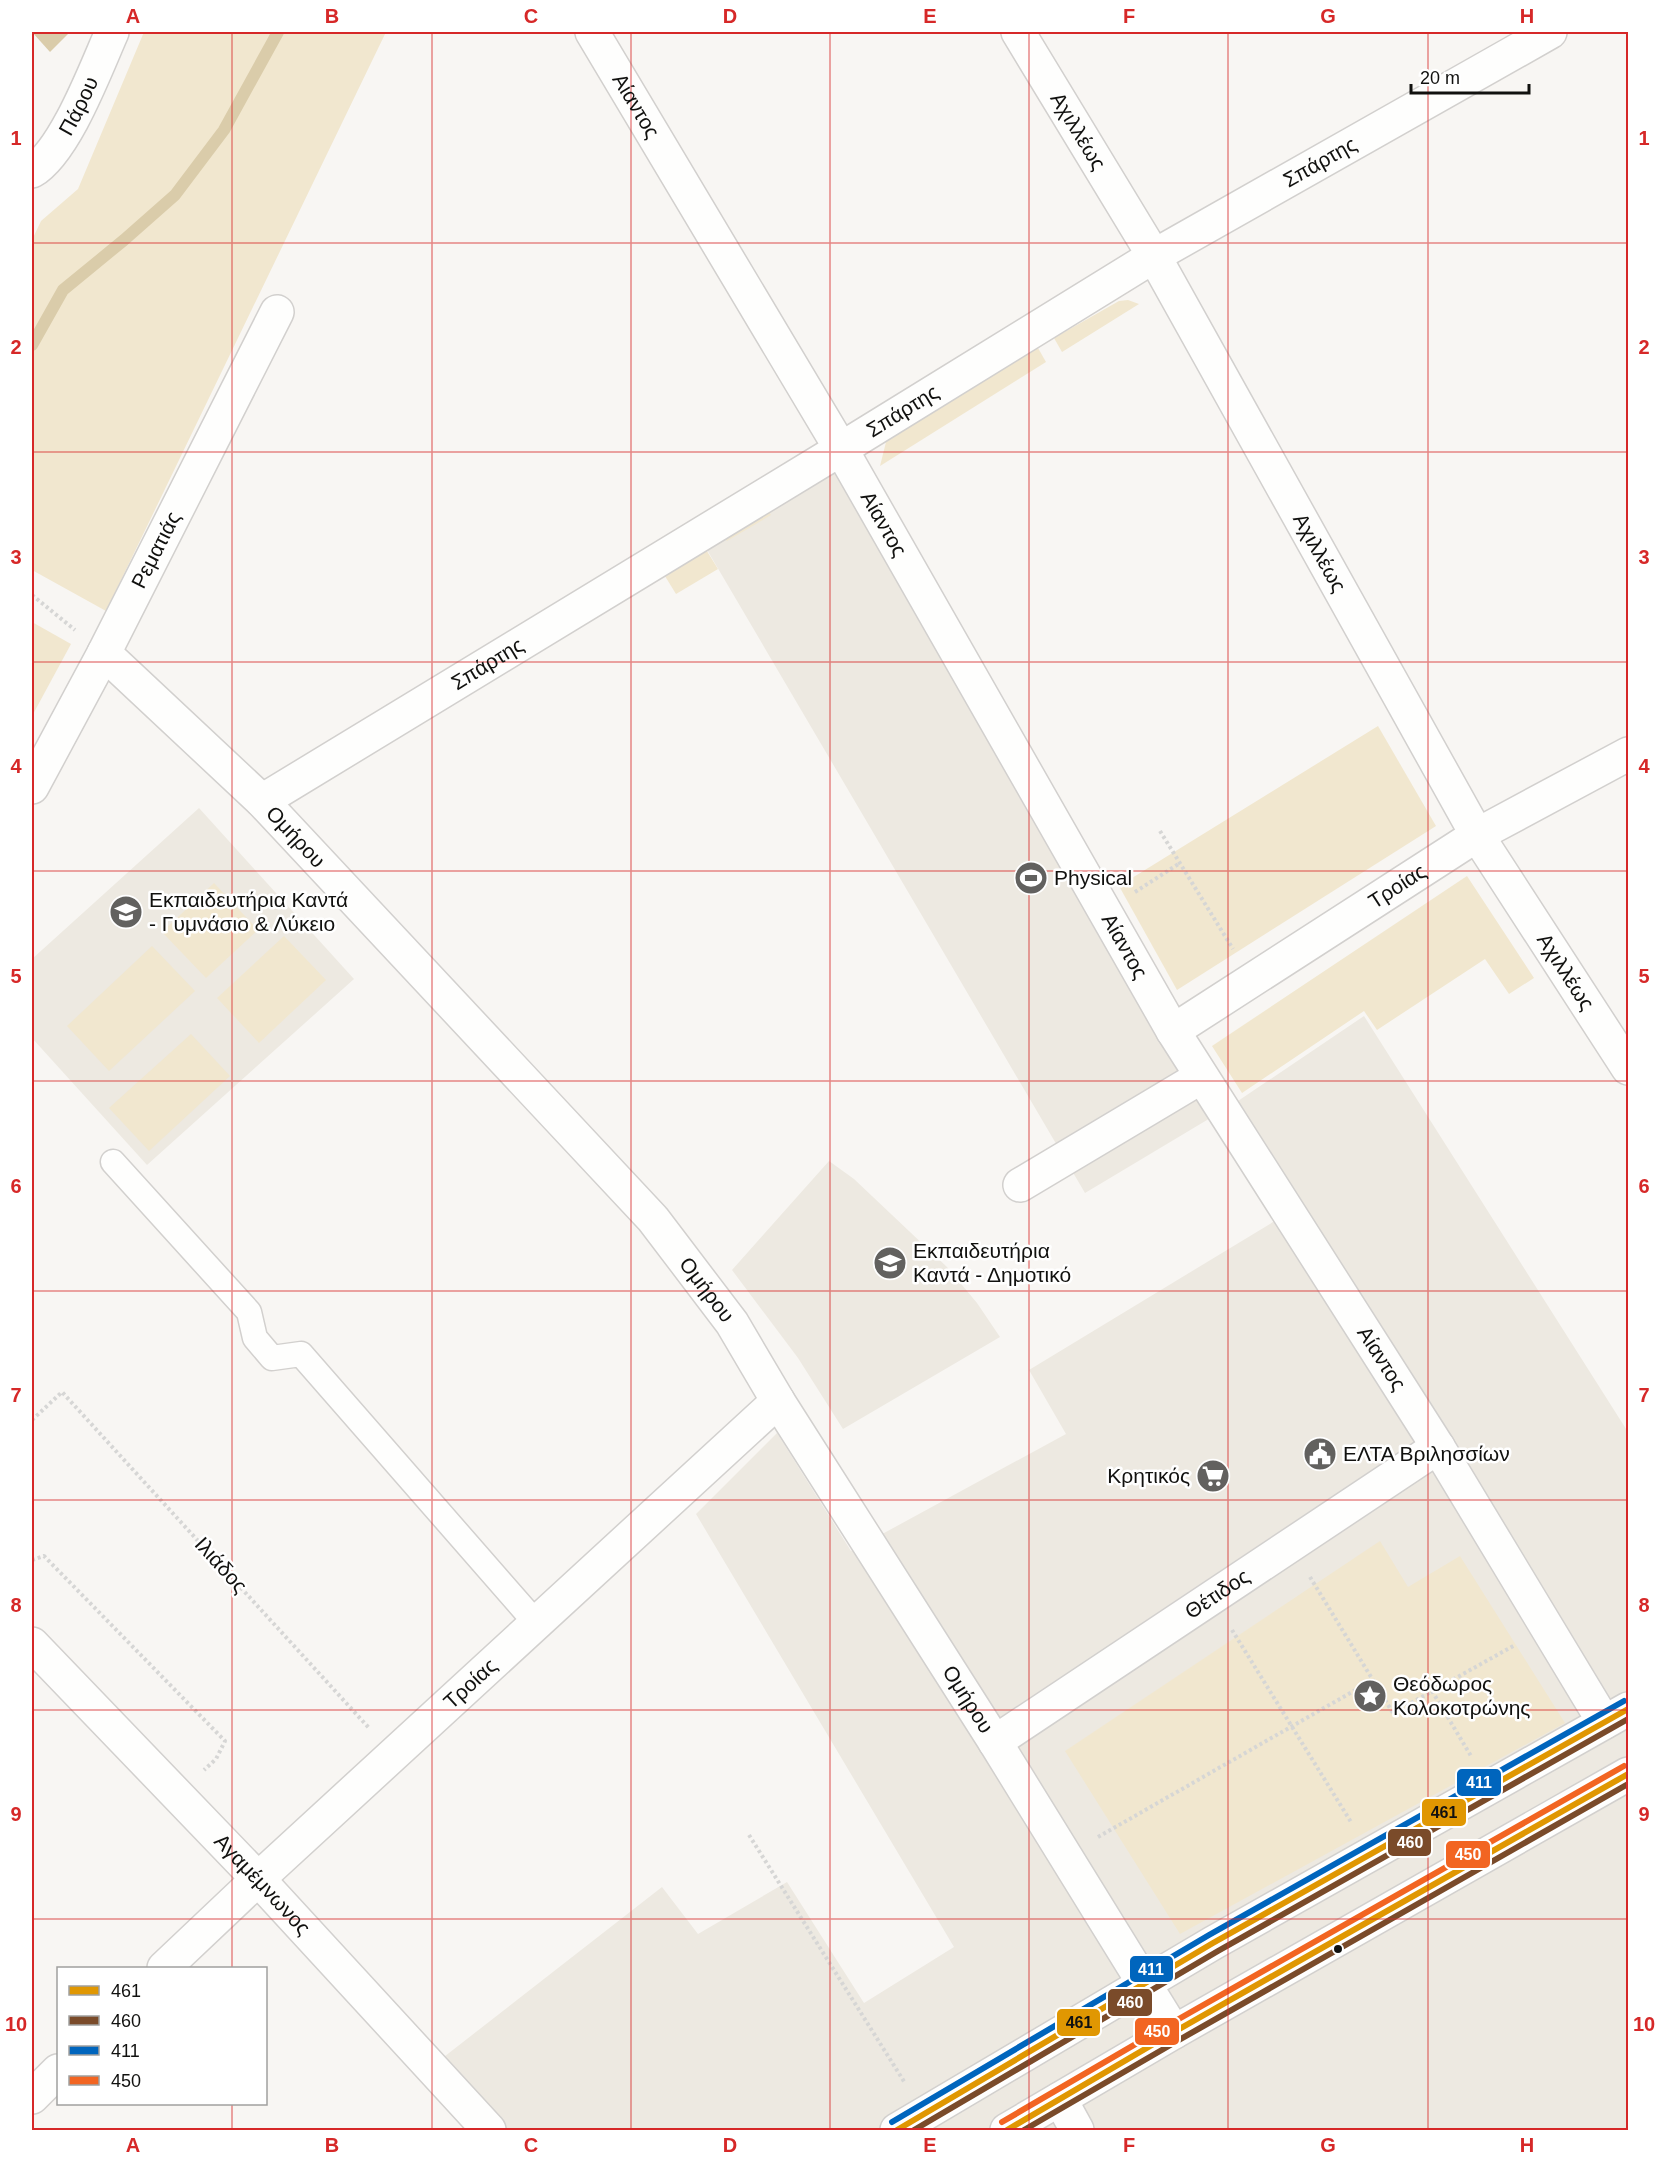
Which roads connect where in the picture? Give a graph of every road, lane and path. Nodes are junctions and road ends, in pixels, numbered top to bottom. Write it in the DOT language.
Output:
graph roads {
  1 [pos="112,32"];
  2 [pos="592,32"];
  3 [pos="1018,32"];
  4 [pos="1550,32"];
  5 [pos="32,171"];
  6 [pos="1154,256"];
  7 [pos="277,312"];
  8 [pos="841,449"];
  9 [pos="32,595"];
  10 [pos="104,653"];
  11 [pos="1629,754"];
  12 [pos="32,786"];
  13 [pos="262,801"];
  14 [pos="1160,831"];
  15 [pos="1476,835"];
  16 [pos="1180,863"];
  17 [pos="1106,911"];
  18 [pos="1253,980"];
  19 [pos="1173,1031"];
  20 [pos="1629,1068"];
  21 [pos="1202,1077"];
  22 [pos="113,1162"];
  23 [pos="1020,1185"];
  24 [pos="778,1401"];
  25 [pos="32,1420"];
  26 [pos="1438,1447"];
  27 [pos="1290,1545"];
  28 [pos="32,1560"];
  29 [pos="1212,1598"];
  30 [pos="536,1623"];
  31 [pos="1547,1627"];
  32 [pos="32,1644"];
  33 [pos="1373,1680"];
  34 [pos="1432,1691"];
  35 [pos="1616,1716"];
  36 [pos="1292,1726"];
  37 [pos="372,1731"];
  38 [pos="995,1742"];
  39 [pos="1629,1774"];
  40 [pos="1490,1787"];
  41 [pos="178,1796"];
  42 [pos="749,1835"];
  43 [pos="1370,1854"];
  44 [pos="1065,1855"];
  45 [pos="258,1879"];
  46 [pos="165,1967"];
  47 [pos="1143,1983"];
  48 [pos="1174,2032"];
  49 [pos="57,2072"];
  50 [pos="32,2097"];
  51 [pos="1060,2099"];
  52 [pos="925,2114"];
  53 [pos="489,2130"];
  54 [pos="897,2130"];
  55 [pos="1006,2130"];
  56 [pos="1077,2130"];
  1 -- 5 [label="street, Πάρου"];
  2 -- 8 [label="street, Αίαντος"];
  3 -- 6 [label="street, Αχιλλέως"];
  4 -- 6 [label="street, Σπάρτης"];
  6 -- 8 [label="street, Σπάρτης"];
  6 -- 15 [label="street, Αχιλλέως"];
  7 -- 10 [label="street, Ρεματιάς"];
  8 -- 13 [label="street, Σπάρτης"];
  8 -- 17 [label="street, Αίαντος"];
  9 -- 10 [label="path"];
  10 -- 12 [label="street, Ρεματιάς"];
  10 -- 13 [label="street, Ομήρου"];
  11 -- 15 [label="street, Τροίας"];
  13 -- 24 [label="street, Ομήρου"];
  14 -- 16 [label="path"];
  15 -- 18 [label="street, Τροίας"];
  15 -- 20 [label="street, Αχιλλέως"];
  16 -- 17 [label="path"];
  16 -- 18 [label="path"];
  17 -- 19 [label="street, Αίαντος"];
  18 -- 19 [label="street, Τροίας"];
  19 -- 21 [label="street, Αίαντος"];
  21 -- 23 [label="street"];
  21 -- 26 [label="street, Αίαντος"];
  22 -- 30 [label="lane"];
  24 -- 30 [label="street, Τροίας"];
  24 -- 38 [label="street, Ομήρου"];
  25 -- 37 [label="path, Ιλιάδος"];
  26 -- 27 [label="street, Θέτιδος"];
  26 -- 31 [label="street, Αίαντος"];
  27 -- 29 [label="street, Θέτιδος"];
  27 -- 33 [label="path"];
  28 -- 41 [label="path"];
  29 -- 36 [label="path"];
  29 -- 38 [label="street, Θέτιδος"];
  30 -- 45 [label="street, Τροίας"];
  31 -- 34 [label="path"];
  31 -- 35 [label="street, Αίαντος"];
  32 -- 41 [label="street, Αγαμέμνωνος"];
  33 -- 34 [label="path"];
  33 -- 36 [label="path"];
  34 -- 40 [label="path"];
  35 -- 40 [label="street"];
  36 -- 43 [label="path"];
  36 -- 44 [label="path"];
  38 -- 44 [label="street, Ομήρου"];
  39 -- 48 [label="street"];
  40 -- 43 [label="street"];
  41 -- 45 [label="street, Αγαμέμνωνος"];
  42 -- 52 [label="path"];
  43 -- 47 [label="street"];
  44 -- 47 [label="street, Ομήρου"];
  45 -- 46 [label="street, Τροίας"];
  45 -- 53 [label="street, Αγαμέμνωνος"];
  47 -- 48 [label="street, Ομήρου"];
  47 -- 52 [label="street"];
  48 -- 51 [label="street"];
  49 -- 50 [label="street"];
  51 -- 55 [label="street"];
  51 -- 56 [label="street"];
  52 -- 54 [label="street"];
}
